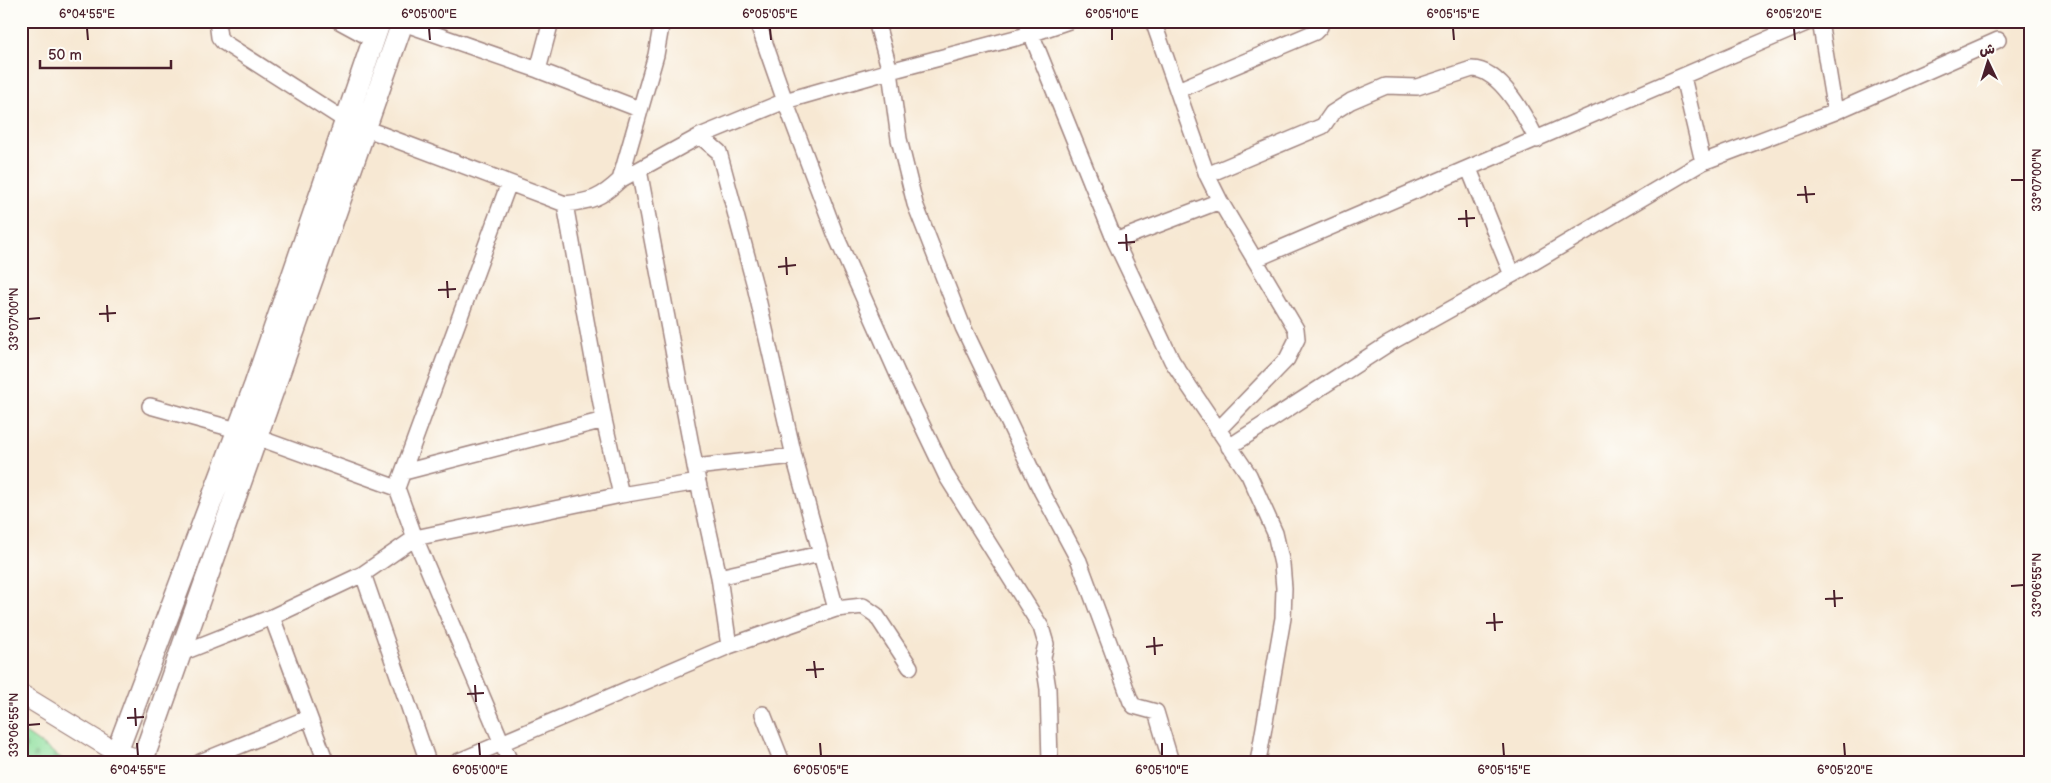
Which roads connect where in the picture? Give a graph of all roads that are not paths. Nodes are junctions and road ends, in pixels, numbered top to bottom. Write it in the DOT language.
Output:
graph roads {
  1 [pos="217,21"];
  2 [pos="339,21"];
  3 [pos="551,21"];
  4 [pos="662,21"];
  5 [pos="757,21"];
  6 [pos="876,21"];
  7 [pos="1070,21"];
  8 [pos="1153,21"];
  9 [pos="1320,21"];
  10 [pos="1820,21"];
  11 [pos="403,22"];
  12 [pos="1803,22"];
  13 [pos="1028,28"];
  14 [pos="377,30"];
  15 [pos="1998,40"];
  16 [pos="538,70"];
  17 [pos="890,71"];
  18 [pos="1683,77"];
  19 [pos="1178,90"];
  20 [pos="785,101"];
  21 [pos="639,110"];
  22 [pos="1835,112"];
  23 [pos="346,121"];
  24 [pos="365,130"];
  25 [pos="700,136"];
  26 [pos="1537,140"];
  27 [pos="1703,162"];
  28 [pos="1469,169"];
  29 [pos="639,170"];
  30 [pos="1207,175"];
  31 [pos="620,180"];
  32 [pos="509,182"];
  33 [pos="1220,201"];
  34 [pos="565,204"];
  35 [pos="1115,242"];
  36 [pos="1256,259"];
  37 [pos="1512,275"];
  38 [pos="150,406"];
  39 [pos="604,420"];
  40 [pos="237,430"];
  41 [pos="1218,430"];
  42 [pos="257,438"];
  43 [pos="1229,447"];
  44 [pos="794,456"];
  45 [pos="404,472"];
  46 [pos="696,474"];
  47 [pos="397,488"];
  48 [pos="621,495"];
  49 [pos="416,538"];
  50 [pos="820,554"];
  51 [pos="363,574"];
  52 [pos="719,577"];
  53 [pos="836,608"];
  54 [pos="272,617"];
  55 [pos="729,646"];
  56 [pos="179,654"];
  57 [pos="910,667"];
  58 [pos="21,694"];
  59 [pos="763,714"];
  60 [pos="308,718"];
  61 [pos="502,742"];
  62 [pos="115,757"];
  63 [pos="142,761"];
  64 [pos="200,762"];
  65 [pos="326,762"];
  66 [pos="428,762"];
  67 [pos="457,762"];
  68 [pos="510,762"];
  69 [pos="782,762"];
  70 [pos="1050,762"];
  71 [pos="1170,762"];
  72 [pos="1258,762"];
  1 -- 23 [label="street"];
  2 -- 14 [label="street"];
  3 -- 16 [label="street"];
  4 -- 21 [label="street"];
  5 -- 20 [label="street"];
  6 -- 17 [label="street"];
  7 -- 13 [label="street"];
  8 -- 19 [label="street"];
  9 -- 19 [label="street"];
  10 -- 22 [label="street"];
  11 -- 16 [label="street"];
  11 -- 24 [label="main road"];
  12 -- 18 [label="street"];
  13 -- 17 [label="street"];
  13 -- 35 [label="street"];
  14 -- 23 [label="main road"];
  15 -- 22 [label="street"];
  16 -- 21 [label="street"];
  17 -- 20 [label="street"];
  17 -- 71 [label="street"];
  18 -- 26 [label="street"];
  18 -- 27 [label="street"];
  19 -- 30 [label="street"];
  20 -- 25 [label="street"];
  20 -- 70 [label="street"];
  21 -- 31 [label="street"];
  22 -- 27 [label="street"];
  23 -- 24 [label="street"];
  23 -- 40 [label="main road"];
  24 -- 32 [label="street"];
  24 -- 42 [label="main road"];
  25 -- 29 [label="street"];
  25 -- 44 [label="street"];
  26 -- 28 [label="street"];
  26 -- 30 [label="street"];
  27 -- 37 [label="street"];
  28 -- 36 [label="street"];
  28 -- 37 [label="street"];
  29 -- 31 [label="street"];
  29 -- 46 [label="street"];
  30 -- 33 [label="street"];
  31 -- 34 [label="street"];
  32 -- 34 [label="street"];
  32 -- 45 [label="street"];
  33 -- 35 [label="street"];
  33 -- 36 [label="street"];
  34 -- 39 [label="street"];
  35 -- 41 [label="street"];
  36 -- 41 [label="street"];
  37 -- 43 [label="street"];
  38 -- 40 [label="street"];
  39 -- 45 [label="street"];
  39 -- 48 [label="street"];
  40 -- 42 [label="street"];
  40 -- 62 [label="main road"];
  41 -- 43 [label="street"];
  42 -- 47 [label="street"];
  42 -- 56 [label="main road"];
  43 -- 72 [label="street"];
  44 -- 46 [label="street"];
  44 -- 50 [label="street"];
  45 -- 47 [label="street"];
  46 -- 48 [label="street"];
  46 -- 52 [label="street"];
  47 -- 49 [label="street"];
  48 -- 49 [label="street"];
  49 -- 51 [label="street"];
  49 -- 61 [label="street"];
  50 -- 52 [label="street"];
  50 -- 53 [label="street"];
  51 -- 54 [label="street"];
  51 -- 66 [label="street"];
  52 -- 55 [label="street"];
  53 -- 55 [label="street"];
  53 -- 57 [label="street"];
  54 -- 56 [label="street"];
  54 -- 60 [label="street"];
  55 -- 61 [label="street"];
  56 -- 63 [label="main road"];
  58 -- 62 [label="street"];
  59 -- 69 [label="street"];
  60 -- 64 [label="street"];
  60 -- 65 [label="street"];
  61 -- 67 [label="street"];
  61 -- 68 [label="street"];
  62 -- 63 [label="street"];
}
